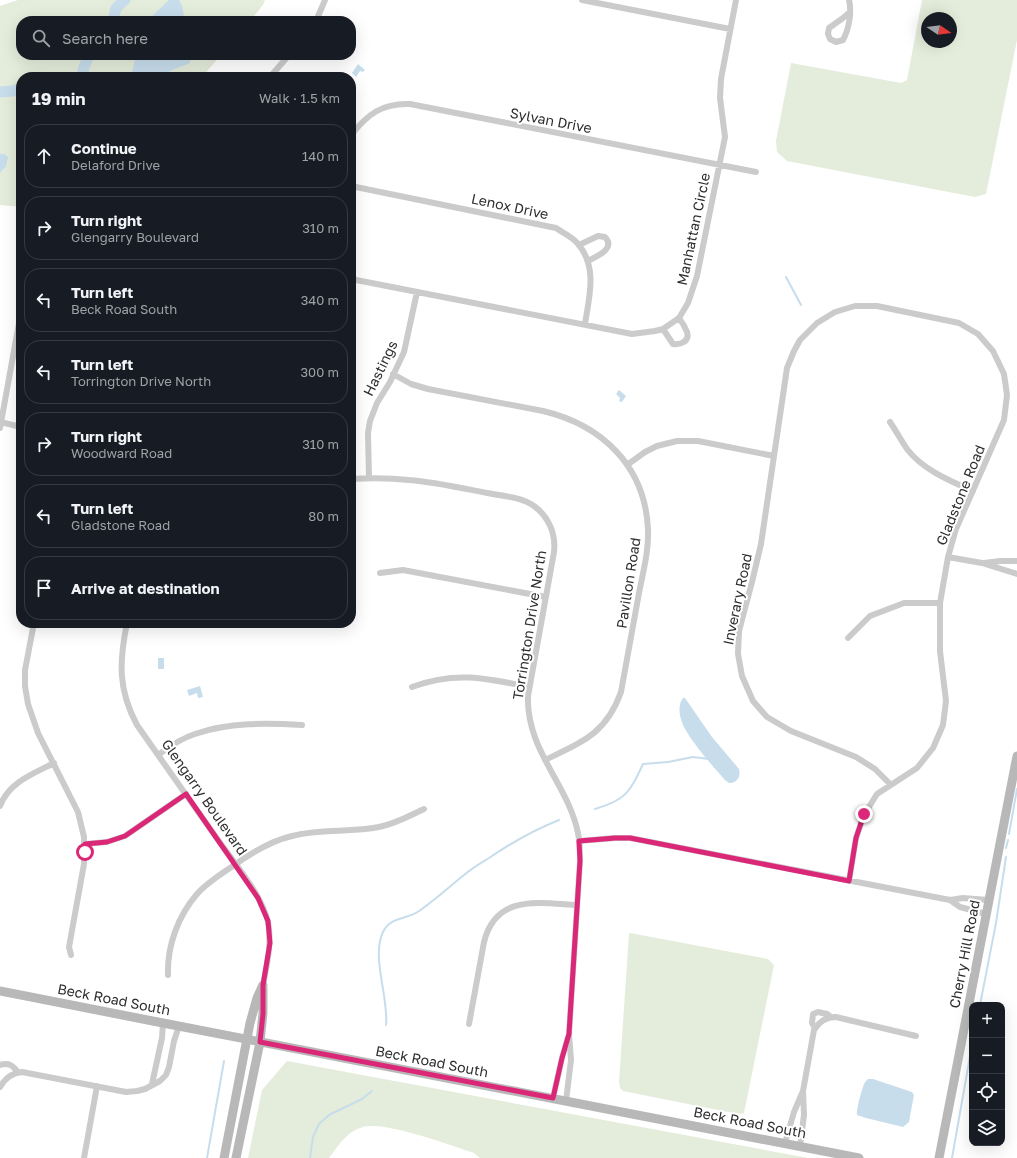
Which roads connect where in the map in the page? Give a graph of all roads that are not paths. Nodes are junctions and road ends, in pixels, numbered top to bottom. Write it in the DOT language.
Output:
graph roads {
  1 [pos="325,0"];
  2 [pos="582,0"];
  3 [pos="736,0"];
  4 [pos="849,0"];
  5 [pos="850,12"];
  6 [pos="318,16"];
  7 [pos="730,29"];
  8 [pos="285,60"];
  9 [pos="274,72"];
  10 [pos="356,129"];
  11 [pos="719,164"];
  12 [pos="756,172"];
  13 [pos="356,187"];
  14 [pos="579,245"];
  15 [pos="588,261"];
  16 [pos="356,281"];
  17 [pos="417,292"];
  18 [pos="679,318"];
  19 [pos="585,324"];
  20 [pos="663,329"];
  21 [pos="16,339"];
  22 [pos="393,374"];
  23 [pos="890,422"];
  24 [pos="0,424"];
  25 [pos="16,426"];
  26 [pos="774,456"];
  27 [pos="627,465"];
  28 [pos="369,478"];
  29 [pos="356,479"];
  30 [pos="973,491"];
  31 [pos="948,558"];
  32 [pos="1017,561"];
  33 [pos="982,563"];
  34 [pos="380,573"];
  35 [pos="1017,574"];
  36 [pos="546,597"];
  37 [pos="940,603"];
  38 [pos="33,628"];
  39 [pos="126,628"];
  40 [pos="848,638"];
  41 [pos="412,687"];
  42 [pos="529,687"];
  43 [pos="302,725"];
  44 [pos="158,755"];
  45 [pos="1017,756"];
  46 [pos="545,760"];
  47 [pos="54,763"];
  48 [pos="890,784"];
  49 [pos="186,794"];
  50 [pos="0,806"];
  51 [pos="424,809"];
  52 [pos="579,841"];
  53 [pos="85,844"];
  54 [pos="235,864"];
  55 [pos="849,881"];
  56 [pos="950,900"];
  57 [pos="988,900"];
  58 [pos="577,905"];
  59 [pos="986,914"];
  60 [pos="71,955"];
  61 [pos="168,975"];
  62 [pos="263,985"];
  63 [pos="0,991"];
  64 [pos="831,1017"];
  65 [pos="163,1023"];
  66 [pos="468,1024"];
  67 [pos="178,1026"];
  68 [pos="815,1028"];
  69 [pos="569,1034"];
  70 [pos="916,1036"];
  71 [pos="246,1040"];
  72 [pos="260,1042"];
  73 [pos="0,1065"];
  74 [pos="18,1072"];
  75 [pos="1,1083"];
  76 [pos="152,1084"];
  77 [pos="98,1086"];
  78 [pos="804,1091"];
  79 [pos="553,1098"];
  80 [pos="566,1101"];
  81 [pos="785,1143"];
  82 [pos="800,1146"];
  83 [pos="84,1158"];
  84 [pos="224,1158"];
  85 [pos="236,1158"];
  86 [pos="859,1158"];
  87 [pos="939,1158"];
  1 -- 6 [label="street"];
  2 -- 7 [label="street"];
  3 -- 7 [label="street, Manhattan Circle"];
  4 -- 5 [label="street"];
  5 -- 5 [label="street"];
  7 -- 11 [label="street, Manhattan Circle"];
  8 -- 9 [label="street"];
  10 -- 11 [label="street, Sylvan Drive"];
  11 -- 12 [label="street, Sylvan Drive"];
  11 -- 18 [label="street, Manhattan Circle"];
  13 -- 14 [label="street, Lenox Drive"];
  14 -- 15 [label="street, Lenox Drive"];
  14 -- 15 [label="street"];
  15 -- 19 [label="street, Lenox Drive"];
  16 -- 17 [label="street, Manhattan Circle"];
  17 -- 19 [label="street, Manhattan Circle"];
  17 -- 22 [label="street, Hastings"];
  18 -- 20 [label="street, Manhattan Circle"];
  18 -- 20 [label="street"];
  19 -- 20 [label="street, Manhattan Circle"];
  21 -- 24 [label="street"];
  22 -- 27 [label="street, Pavillon Road"];
  22 -- 28 [label="street, Hastings"];
  23 -- 30 [label="street"];
  24 -- 25 [label="street"];
  26 -- 27 [label="street"];
  26 -- 30 [label="street, Gladstone Road"];
  26 -- 48 [label="street, Inverary Road"];
  27 -- 46 [label="street, Pavillon Road"];
  28 -- 29 [label="street"];
  28 -- 36 [label="street, Torrington Drive North"];
  30 -- 31 [label="street, Gladstone Road"];
  31 -- 33 [label="street"];
  31 -- 37 [label="street, Gladstone Road"];
  32 -- 33 [label="street"];
  33 -- 35 [label="street"];
  34 -- 36 [label="street"];
  36 -- 42 [label="street, Torrington Drive North"];
  37 -- 40 [label="street"];
  37 -- 48 [label="street, Gladstone Road"];
  38 -- 47 [label="street"];
  39 -- 44 [label="street, Glengarry Boulevard"];
  41 -- 42 [label="street"];
  42 -- 46 [label="street, Torrington Drive North"];
  43 -- 44 [label="street"];
  44 -- 49 [label="street, Glengarry Boulevard"];
  45 -- 57 [label="main road, Cherry Hill Road"];
  46 -- 52 [label="street, Torrington Drive North"];
  47 -- 50 [label="street"];
  47 -- 53 [label="street"];
  48 -- 55 [label="street, Gladstone Road"];
  49 -- 53 [label="street"];
  49 -- 54 [label="street, Glengarry Boulevard"];
  51 -- 54 [label="street"];
  52 -- 55 [label="street"];
  52 -- 58 [label="street, Torrington Drive North"];
  53 -- 60 [label="street"];
  54 -- 61 [label="street"];
  54 -- 62 [label="street, Glengarry Boulevard"];
  55 -- 56 [label="street"];
  56 -- 57 [label="street"];
  56 -- 59 [label="street"];
  57 -- 59 [label="main road, Cherry Hill Road"];
  58 -- 66 [label="street"];
  58 -- 69 [label="street, Torrington Drive North"];
  59 -- 87 [label="main road, Cherry Hill Road"];
  62 -- 71 [label="main road, Glengarry Boulevard"];
  62 -- 72 [label="main road, Glengarry Boulevard"];
  63 -- 65 [label="main road, Beck Road South"];
  64 -- 68 [label="street"];
  64 -- 68 [label="street"];
  64 -- 70 [label="street"];
  65 -- 67 [label="main road, Beck Road South"];
  65 -- 76 [label="street"];
  67 -- 71 [label="main road, Beck Road South"];
  67 -- 76 [label="street"];
  68 -- 78 [label="street"];
  69 -- 79 [label="street, Torrington Drive North"];
  69 -- 80 [label="street, Torrington Drive North"];
  71 -- 72 [label="main road, Beck Road South"];
  71 -- 84 [label="main road, Glengarry Boulevard"];
  72 -- 79 [label="main road, Beck Road South"];
  72 -- 85 [label="main road, Glengarry Boulevard"];
  73 -- 74 [label="street"];
  74 -- 75 [label="street"];
  74 -- 77 [label="street"];
  76 -- 77 [label="street"];
  77 -- 83 [label="street"];
  78 -- 81 [label="street"];
  78 -- 82 [label="street"];
  79 -- 80 [label="main road, Beck Road South"];
  80 -- 81 [label="main road, Beck Road South"];
  81 -- 82 [label="main road, Beck Road South"];
  82 -- 86 [label="main road, Beck Road South"];
}
